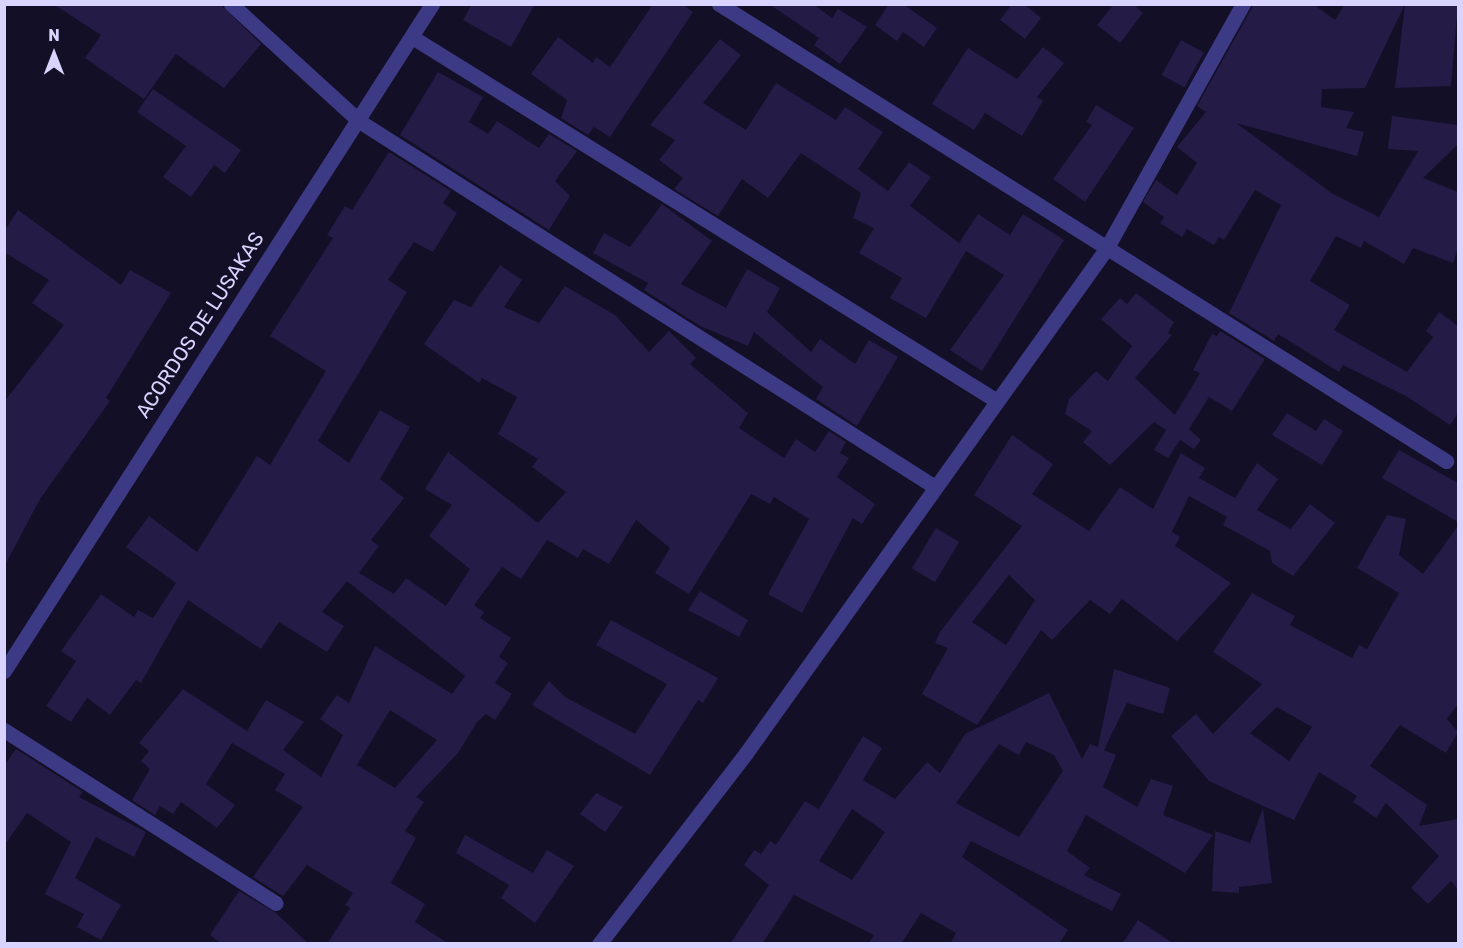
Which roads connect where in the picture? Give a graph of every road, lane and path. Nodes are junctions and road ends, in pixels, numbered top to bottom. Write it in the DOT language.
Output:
graph roads {
  1 [pos="231,4"];
  2 [pos="432,4"];
  3 [pos="719,4"];
  4 [pos="1243,4"];
  5 [pos="412,37"];
  6 [pos="359,121"];
  7 [pos="1106,249"];
  8 [pos="994,399"];
  9 [pos="1446,461"];
  10 [pos="934,487"];
  11 [pos="4,671"];
  12 [pos="4,730"];
  13 [pos="276,903"];
  14 [pos="598,944"];
  1 -- 6 [label="street"];
  2 -- 5 [label="street, ACORDOS DE LUSAKAS"];
  3 -- 7 [label="street"];
  4 -- 7 [label="street"];
  5 -- 6 [label="street, ACORDOS DE LUSAKAS"];
  5 -- 8 [label="street"];
  6 -- 10 [label="street"];
  6 -- 11 [label="street, ACORDOS DE LUSAKAS"];
  7 -- 8 [label="street"];
  7 -- 9 [label="street"];
  8 -- 10 [label="street"];
  10 -- 14 [label="street"];
  12 -- 13 [label="street"];
}
